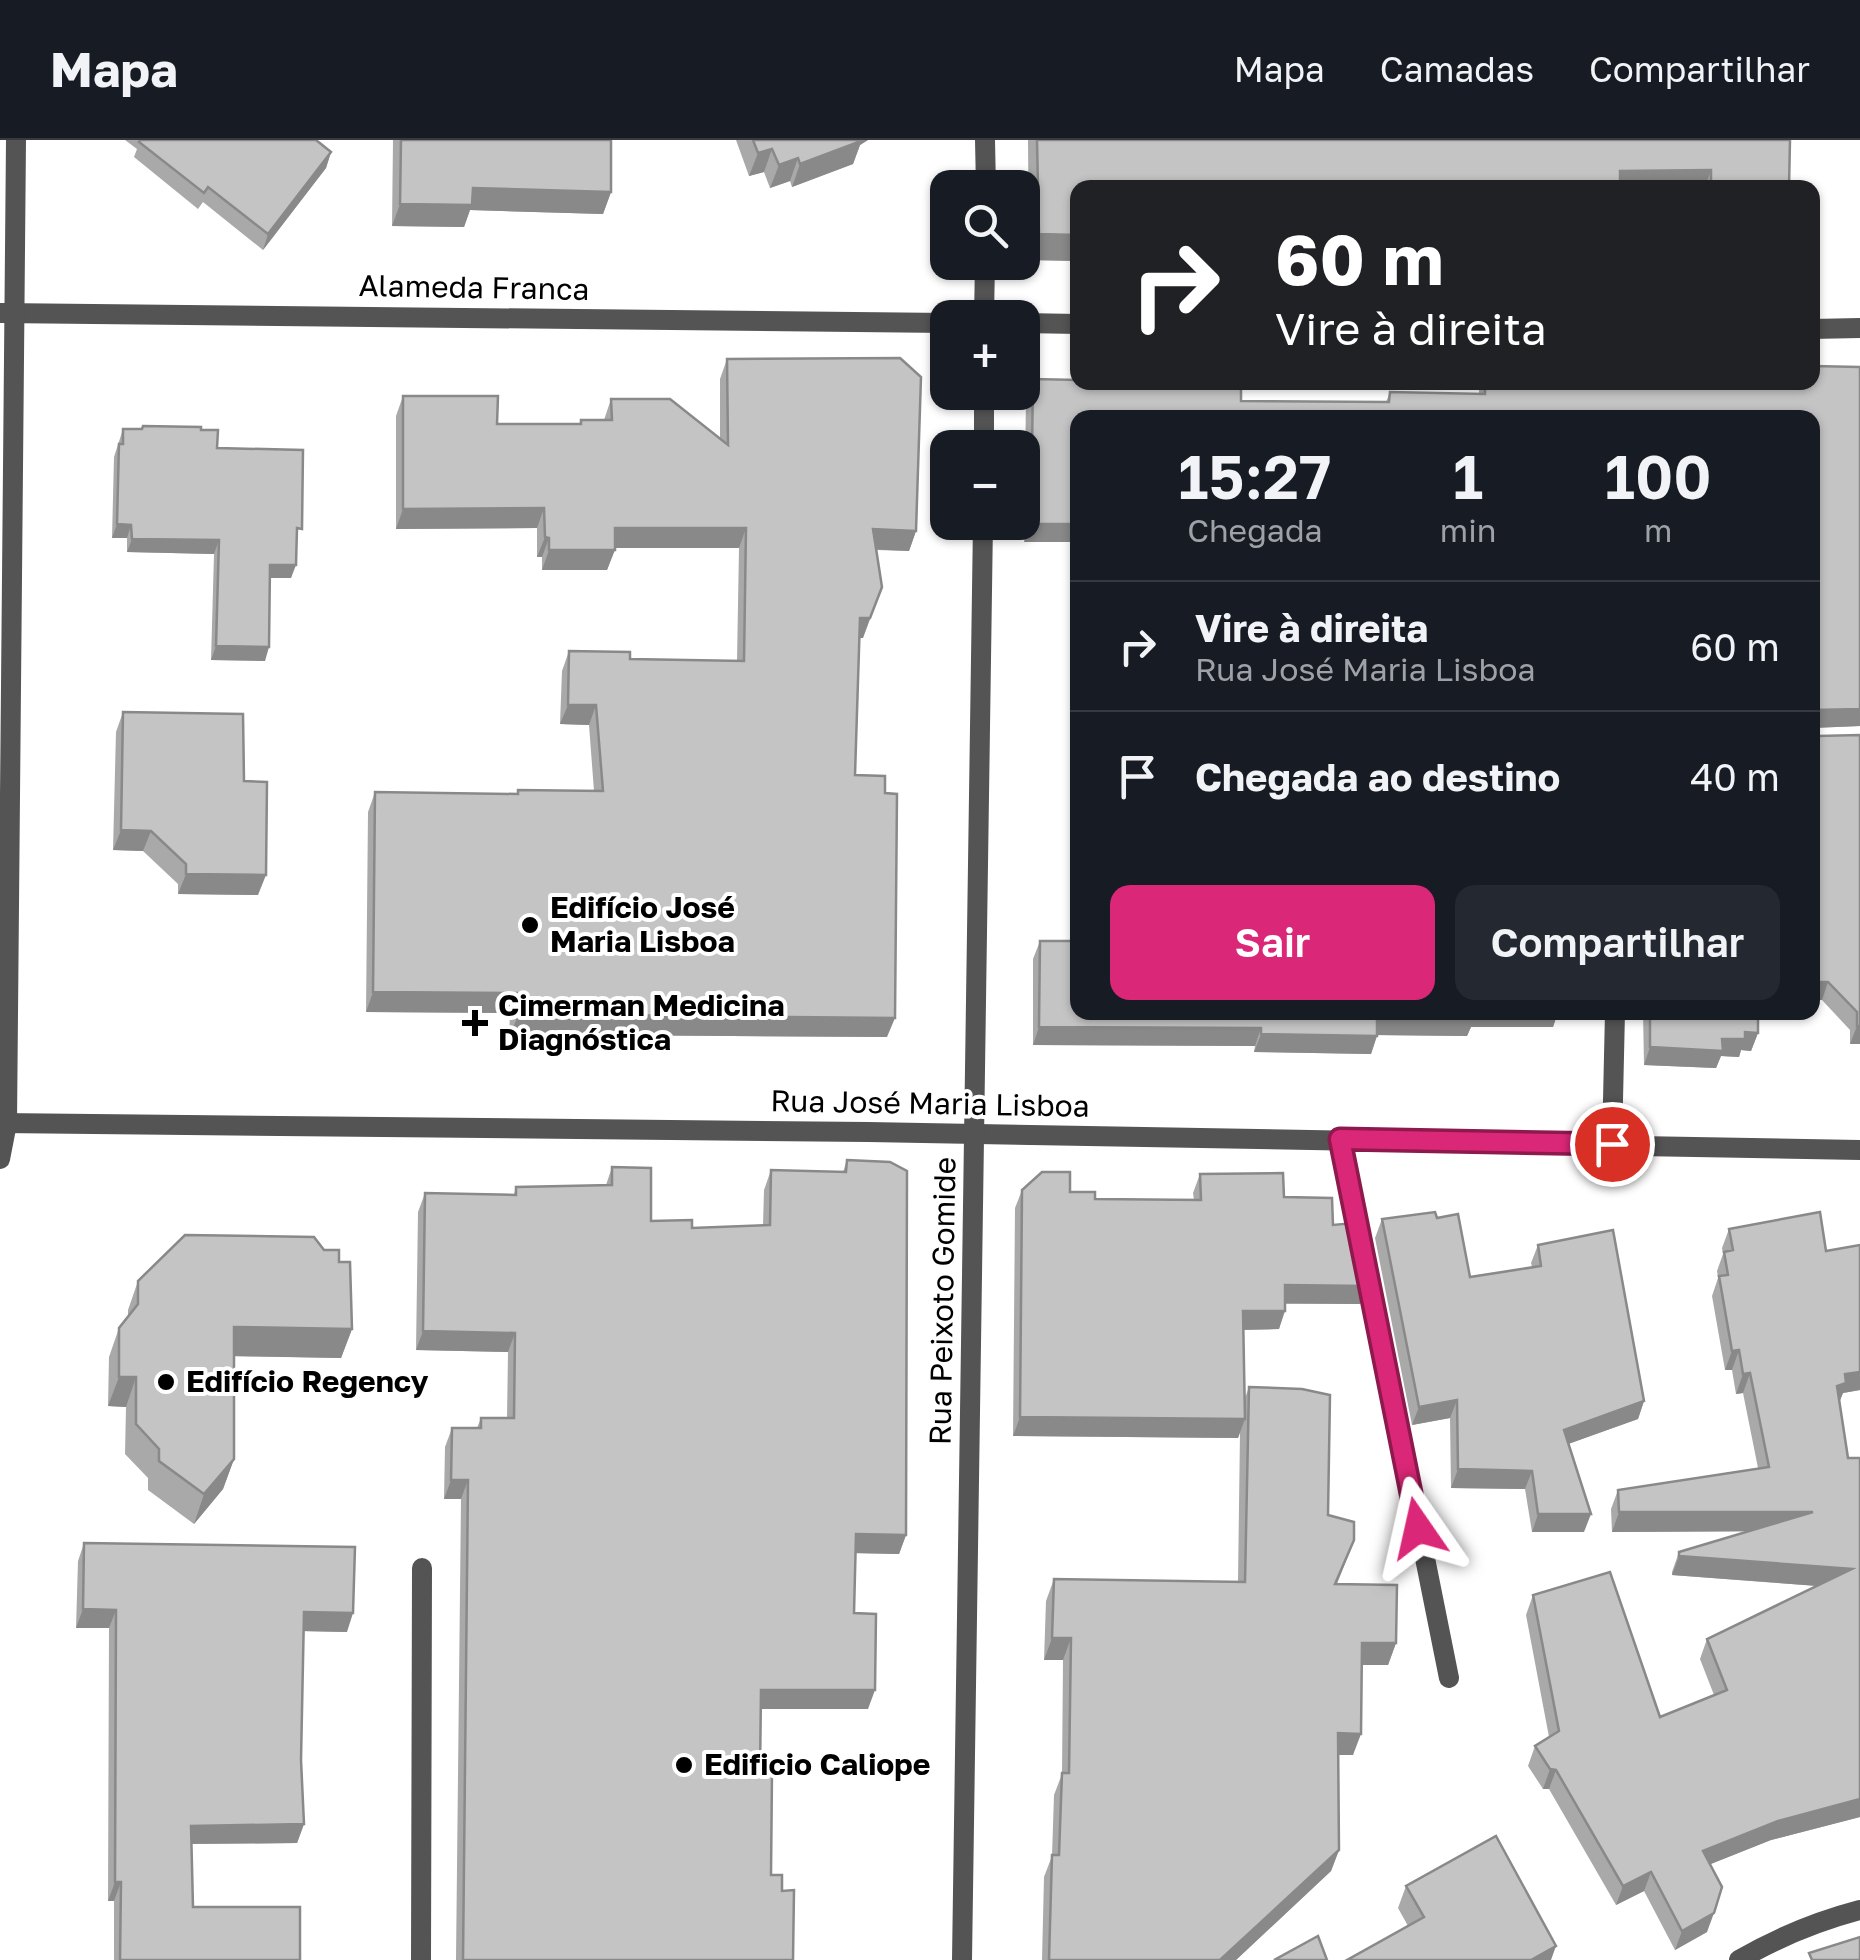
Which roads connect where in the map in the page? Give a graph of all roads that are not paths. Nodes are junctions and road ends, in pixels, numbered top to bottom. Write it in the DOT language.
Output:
graph roads {
  1 [pos="16,140"];
  2 [pos="985,140"];
  3 [pos="986,170"];
  4 [pos="8,314"];
  5 [pos="930,323"];
  6 [pos="1040,324"];
  7 [pos="1070,324"];
  8 [pos="1820,328"];
  9 [pos="1860,328"];
  10 [pos="982,540"];
  11 [pos="1614,1020"];
  12 [pos="4,1123"];
  13 [pos="974,1134"];
  14 [pos="1340,1139"];
  15 [pos="1612,1144"];
  16 [pos="1860,1150"];
  17 [pos="0,1159"];
  18 [pos="422,1568"];
  19 [pos="1448,1678"];
  20 [pos="1860,1910"];
  21 [pos="420,1960"];
  22 [pos="962,1960"];
  23 [pos="1740,1960"];
  1 -- 4 [label="street"];
  2 -- 3 [label="street"];
  4 -- 5 [label="street, Alameda Franca"];
  4 -- 12 [label="street"];
  6 -- 7 [label="street"];
  8 -- 9 [label="street"];
  10 -- 13 [label="street, Rua Peixoto Gomide"];
  11 -- 15 [label="street"];
  12 -- 13 [label="street, Rua José Maria Lisboa"];
  12 -- 17 [label="street"];
  13 -- 14 [label="street, Rua José Maria Lisboa"];
  13 -- 22 [label="street, Rua Peixoto Gomide"];
  14 -- 15 [label="street, Rua José Maria Lisboa"];
  14 -- 19 [label="street"];
  15 -- 16 [label="street, Rua José Maria Lisboa"];
  18 -- 21 [label="street"];
  20 -- 23 [label="street"];
}
